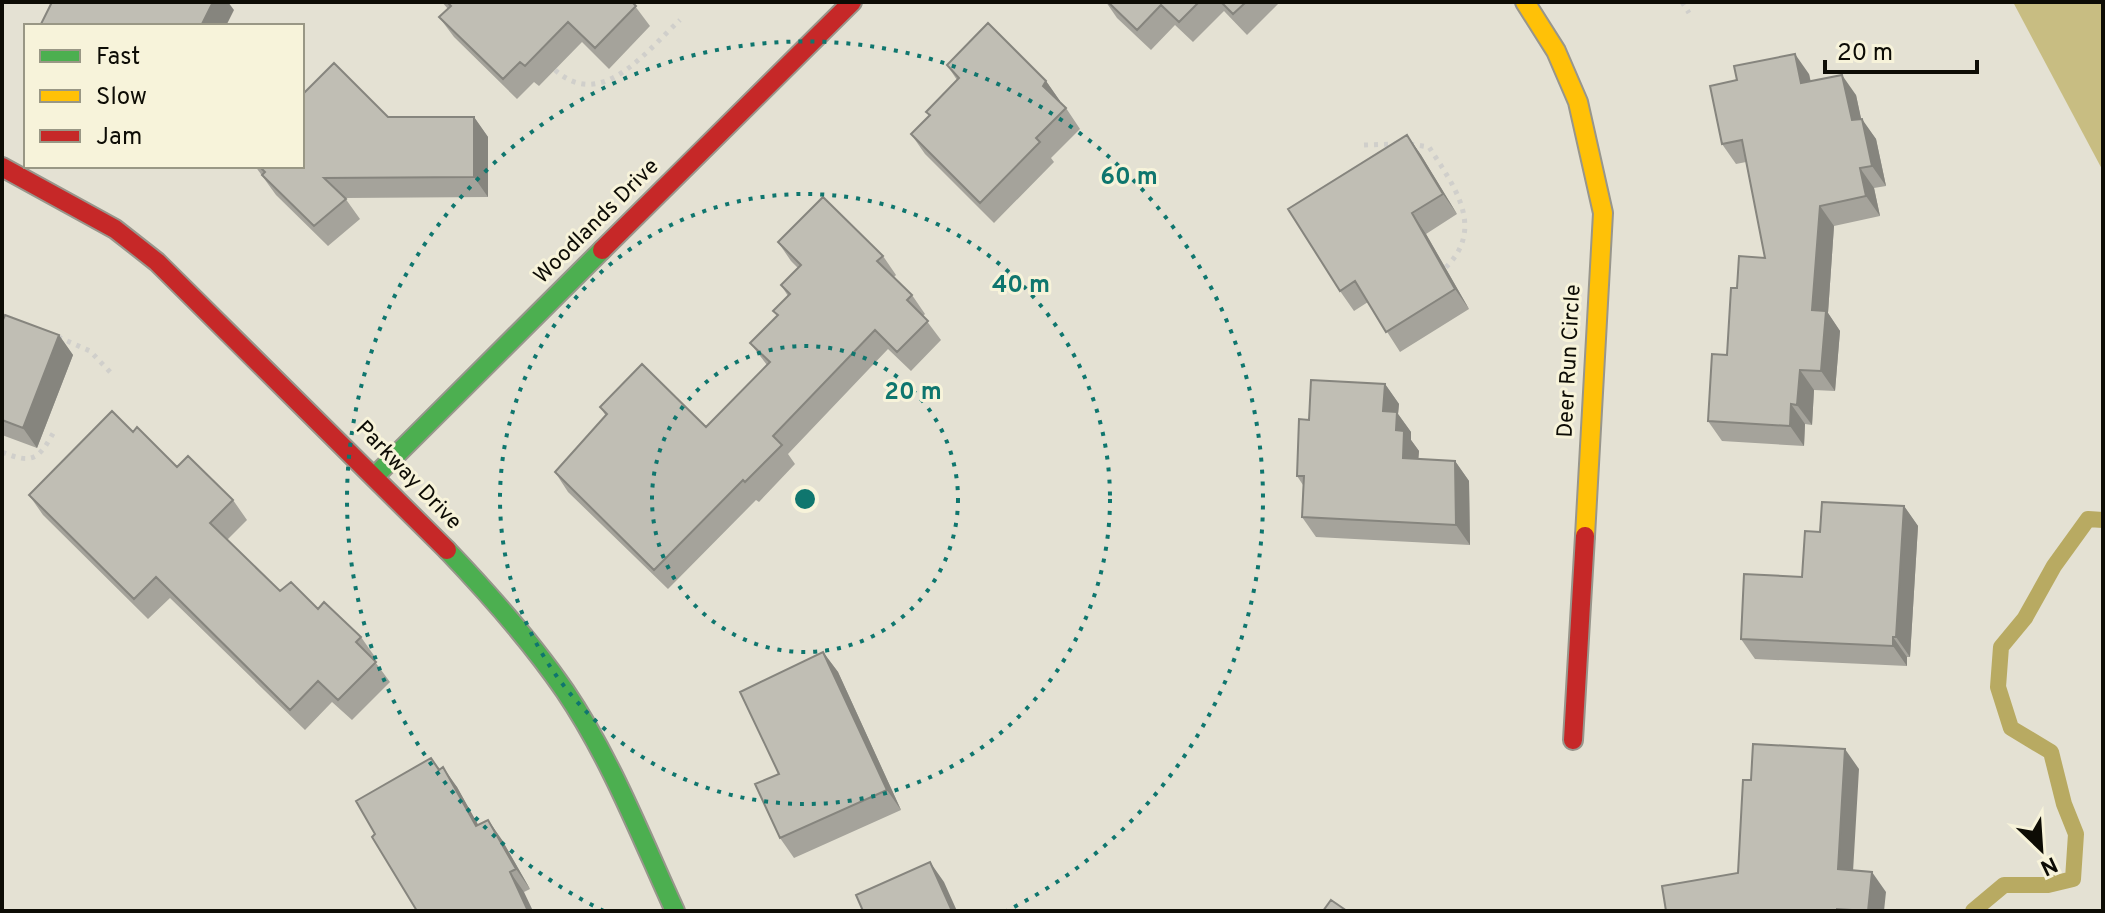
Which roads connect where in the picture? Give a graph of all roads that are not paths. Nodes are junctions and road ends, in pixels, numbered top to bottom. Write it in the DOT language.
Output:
graph roads {
  1 [pos="852,2"];
  2 [pos="1525,2"];
  3 [pos="2,167"];
  4 [pos="375,476"];
  5 [pos="1573,740"];
  6 [pos="675,911"];
  1 -- 4 [label="street, Woodlands Drive"];
  2 -- 5 [label="street, Deer Run Circle"];
  3 -- 4 [label="street, Parkway Drive"];
  4 -- 6 [label="street, Parkway Drive"];
}
